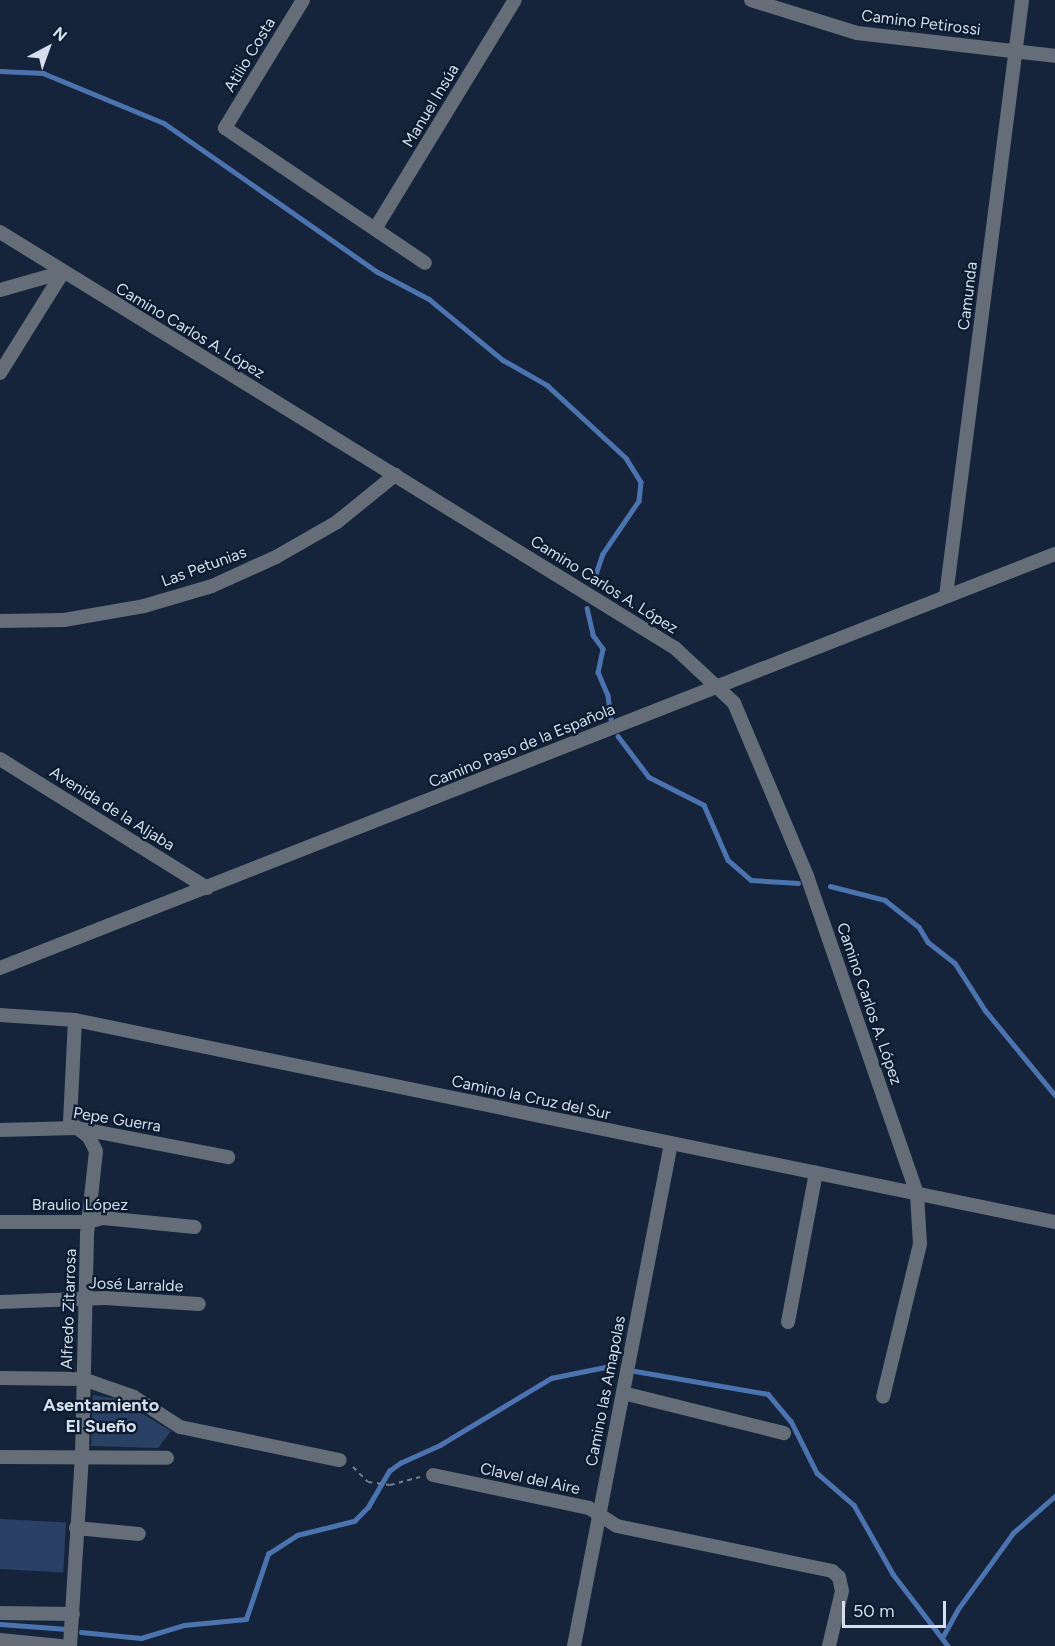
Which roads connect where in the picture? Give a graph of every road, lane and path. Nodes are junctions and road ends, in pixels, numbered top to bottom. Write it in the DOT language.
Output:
graph roads {
  1 [pos="303,0"];
  2 [pos="514,0"];
  3 [pos="751,0"];
  4 [pos="1022,0"];
  5 [pos="1016,51"];
  6 [pos="1055,56"];
  7 [pos="375,229"];
  8 [pos="0,232"];
  9 [pos="424,262"];
  10 [pos="63,272"];
  11 [pos="0,290"];
  12 [pos="0,373"];
  13 [pos="395,476"];
  14 [pos="1055,554"];
  15 [pos="946,596"];
  16 [pos="0,621"];
  17 [pos="719,685"];
  18 [pos="0,759"];
  19 [pos="207,888"];
  20 [pos="0,968"];
  21 [pos="0,1015"];
  22 [pos="75,1020"];
  23 [pos="77,1128"];
  24 [pos="0,1130"];
  25 [pos="671,1143"];
  26 [pos="228,1157"];
  27 [pos="816,1173"];
  28 [pos="917,1194"];
  29 [pos="0,1222"];
  30 [pos="88,1222"];
  31 [pos="1055,1222"];
  32 [pos="195,1227"];
  33 [pos="85,1300"];
  34 [pos="0,1302"];
  35 [pos="199,1304"];
  36 [pos="788,1322"];
  37 [pos="0,1378"];
  38 [pos="83,1379"];
  39 [pos="623,1393"];
  40 [pos="883,1397"];
  41 [pos="784,1433"];
  42 [pos="82,1456"];
  43 [pos="0,1457"];
  44 [pos="167,1458"];
  45 [pos="340,1460"];
  46 [pos="433,1475"];
  47 [pos="599,1516"];
  48 [pos="76,1528"];
  49 [pos="139,1534"];
  50 [pos="0,1613"];
  51 [pos="72,1619"];
  52 [pos="0,1640"];
  53 [pos="67,1644"];
  54 [pos="574,1646"];
  55 [pos="829,1646"];
  1 -- 7 [label="street, Atilio Costa"];
  2 -- 7 [label="street, Manuel Insúa"];
  3 -- 5 [label="street, Camino Petirossi"];
  4 -- 5 [label="street, Camunda"];
  5 -- 6 [label="street, Camino Petirossi"];
  5 -- 15 [label="street, Camunda"];
  7 -- 9 [label="street"];
  8 -- 10 [label="street, Camino Carlos A. López"];
  10 -- 11 [label="street"];
  10 -- 12 [label="street"];
  10 -- 13 [label="street, Camino Carlos A. López"];
  13 -- 16 [label="street, Las Petunias"];
  13 -- 17 [label="street, Camino Carlos A. López"];
  14 -- 15 [label="street, Camino Paso de la Española"];
  15 -- 17 [label="street, Camino Paso de la Española"];
  17 -- 19 [label="street, Camino Paso de la Española"];
  17 -- 28 [label="street, Camino Carlos A. López"];
  18 -- 19 [label="street, Avenida de la Aljaba"];
  19 -- 20 [label="street, Camino Paso de la Española"];
  21 -- 22 [label="street, Camino la Cruz del Sur"];
  22 -- 23 [label="street, Alfredo Zitarrosa"];
  22 -- 25 [label="street, Camino la Cruz del Sur"];
  23 -- 24 [label="street, Pepe Guerra"];
  23 -- 26 [label="street, Pepe Guerra"];
  23 -- 30 [label="street, Alfredo Zitarrosa"];
  25 -- 27 [label="street, Camino la Cruz del Sur"];
  25 -- 39 [label="street, Camino las Amapolas"];
  27 -- 28 [label="street, Camino la Cruz del Sur"];
  27 -- 36 [label="street"];
  28 -- 31 [label="street, Camino la Cruz del Sur"];
  28 -- 40 [label="street, Camino Carlos A. López"];
  29 -- 30 [label="street, Braulio López"];
  30 -- 32 [label="street, Braulio López"];
  30 -- 33 [label="street, Alfredo Zitarrosa"];
  33 -- 34 [label="street, José Larralde"];
  33 -- 35 [label="street, José Larralde"];
  33 -- 38 [label="street, Alfredo Zitarrosa"];
  37 -- 38 [label="street"];
  38 -- 42 [label="street, Alfredo Zitarrosa"];
  38 -- 45 [label="street"];
  39 -- 41 [label="street"];
  39 -- 47 [label="street, Camino las Amapolas"];
  42 -- 43 [label="street"];
  42 -- 44 [label="street"];
  42 -- 48 [label="street, Alfredo Zitarrosa"];
  45 -- 46 [label="path"];
  46 -- 47 [label="street, Clavel del Aire"];
  47 -- 54 [label="street, Camino las Amapolas"];
  47 -- 55 [label="street, Clavel del Aire"];
  48 -- 49 [label="street"];
  48 -- 51 [label="street, Alfredo Zitarrosa"];
  50 -- 51 [label="street"];
  51 -- 53 [label="street, Alfredo Zitarrosa"];
  52 -- 53 [label="street"];
}
